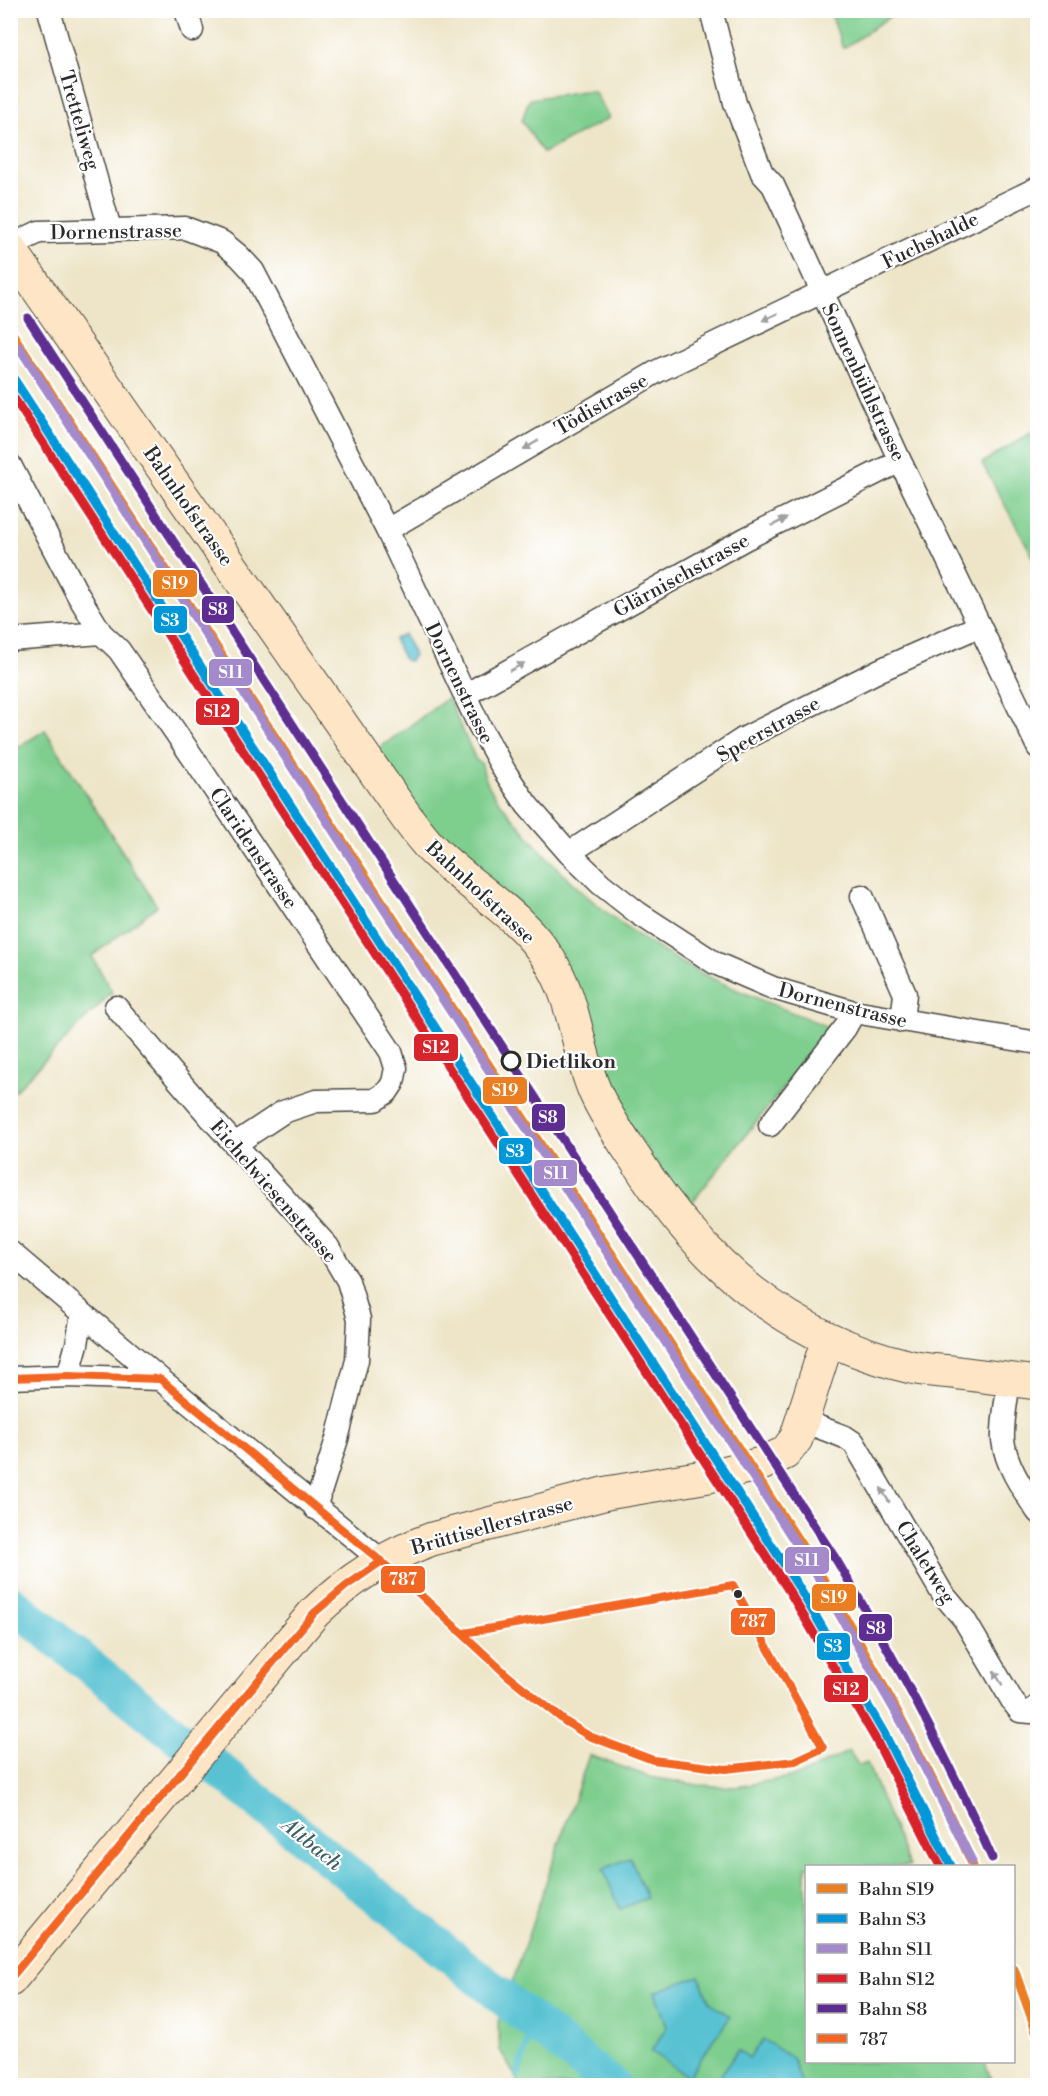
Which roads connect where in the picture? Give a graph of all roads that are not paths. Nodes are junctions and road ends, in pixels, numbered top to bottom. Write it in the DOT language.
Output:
graph roads {
  1 [pos="49,10"];
  2 [pos="711,10"];
  3 [pos="1038,189"];
  4 [pos="110,229"];
  5 [pos="10,247"];
  6 [pos="823,292"];
  7 [pos="900,461"];
  8 [pos="10,465"];
  9 [pos="387,530"];
  10 [pos="979,626"];
  11 [pos="101,633"];
  12 [pos="10,640"];
  13 [pos="465,695"];
  14 [pos="1038,747"];
  15 [pos="569,853"];
  16 [pos="862,896"];
  17 [pos="116,1007"];
  18 [pos="854,1012"];
  19 [pos="902,1021"];
  20 [pos="1038,1043"];
  21 [pos="770,1125"];
  22 [pos="235,1144"];
  23 [pos="10,1252"];
  24 [pos="82,1314"];
  25 [pos="828,1339"];
  26 [pos="68,1376"];
  27 [pos="10,1378"];
  28 [pos="160,1379"];
  29 [pos="1023,1381"];
  30 [pos="803,1421"];
  31 [pos="315,1508"];
  32 [pos="1038,1512"];
  33 [pos="382,1562"];
  34 [pos="1038,1706"];
  35 [pos="10,1980"];
  1 -- 4 [label="street, Tretteliweg"];
  2 -- 6 [label="street, Sonnenbühlstrasse"];
  3 -- 6 [label="street, Fuchshalde"];
  4 -- 5 [label="street, Dornenstrasse"];
  4 -- 9 [label="street, Dornenstrasse"];
  5 -- 25 [label="street, Bahnhofstrasse"];
  6 -- 7 [label="street, Sonnenbühlstrasse"];
  6 -- 9 [label="street, Tödistrasse, one-way"];
  7 -- 10 [label="street, Sonnenbühlstrasse"];
  13 -- 7 [label="street, Glärnischstrasse, one-way"];
  8 -- 11 [label="street, Claridenstrasse"];
  9 -- 13 [label="street, Dornenstrasse"];
  10 -- 14 [label="street, Sonnenbühlstrasse"];
  10 -- 15 [label="street, Speerstrasse"];
  11 -- 12 [label="street"];
  11 -- 22 [label="street, Claridenstrasse"];
  13 -- 15 [label="street, Dornenstrasse"];
  15 -- 18 [label="street, Dornenstrasse"];
  16 -- 19 [label="street"];
  17 -- 22 [label="street, Eichelwiesenstrasse"];
  18 -- 19 [label="street, Dornenstrasse"];
  18 -- 21 [label="street"];
  19 -- 20 [label="street, Dornenstrasse"];
  22 -- 31 [label="street, Eichelwiesenstrasse"];
  23 -- 24 [label="street"];
  24 -- 26 [label="street"];
  24 -- 28 [label="street"];
  25 -- 29 [label="street, Bahnhofstrasse"];
  25 -- 30 [label="street, Brüttisellerstrasse"];
  26 -- 27 [label="street"];
  26 -- 28 [label="street"];
  28 -- 31 [label="street"];
  29 -- 32 [label="street"];
  30 -- 33 [label="street, Brüttisellerstrasse"];
  34 -- 30 [label="street, Chaletweg, one-way"];
  31 -- 33 [label="street"];
  33 -- 35 [label="street, Brüttisellerstrasse"];
}
